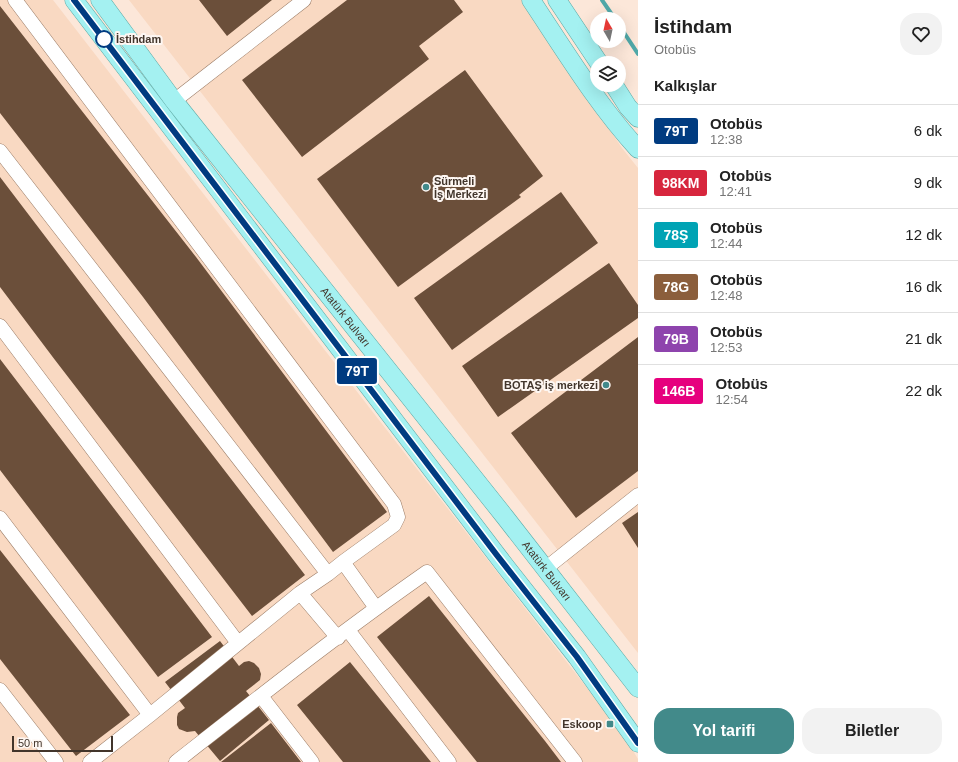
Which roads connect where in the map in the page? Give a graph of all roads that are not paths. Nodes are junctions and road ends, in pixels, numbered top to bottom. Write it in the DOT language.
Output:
graph roads {
  1 [pos="15,0"];
  2 [pos="74,0"];
  3 [pos="100,0"];
  4 [pos="304,0"];
  5 [pos="531,0"];
  6 [pos="557,0"];
  7 [pos="594,56"];
  8 [pos="618,92"];
  9 [pos="174,101"];
  10 [pos="638,118"];
  11 [pos="638,149"];
  12 [pos="0,151"];
  13 [pos="0,326"];
  14 [pos="638,495"];
  15 [pos="0,518"];
  16 [pos="343,562"];
  17 [pos="545,568"];
  18 [pos="328,574"];
  19 [pos="300,593"];
  20 [pos="376,608"];
  21 [pos="343,634"];
  22 [pos="238,643"];
  23 [pos="638,688"];
  24 [pos="0,690"];
  25 [pos="261,696"];
  26 [pos="150,715"];
  27 [pos="638,743"];
  28 [pos="56,762"];
  29 [pos="90,762"];
  30 [pos="176,762"];
  31 [pos="312,762"];
  32 [pos="449,762"];
  33 [pos="575,762"];
  1 -- 16 [label="street"];
  2 -- 27 [label="main road, Atatürk Bulvarı"];
  3 -- 9 [label="main road, Atatürk Bulvarı"];
  4 -- 9 [label="street"];
  5 -- 11 [label="main road"];
  6 -- 7 [label="main road"];
  8 -- 10 [label="main road"];
  9 -- 17 [label="main road, Atatürk Bulvarı"];
  12 -- 18 [label="street"];
  13 -- 22 [label="street"];
  14 -- 17 [label="street"];
  15 -- 26 [label="street"];
  16 -- 18 [label="street"];
  16 -- 20 [label="street"];
  17 -- 23 [label="main road, Atatürk Bulvarı"];
  18 -- 19 [label="street"];
  19 -- 21 [label="street"];
  19 -- 22 [label="street"];
  20 -- 21 [label="street"];
  20 -- 33 [label="street"];
  21 -- 25 [label="street"];
  21 -- 32 [label="street"];
  22 -- 26 [label="street"];
  24 -- 28 [label="street"];
  25 -- 30 [label="street"];
  25 -- 31 [label="street"];
  26 -- 29 [label="street"];
}
